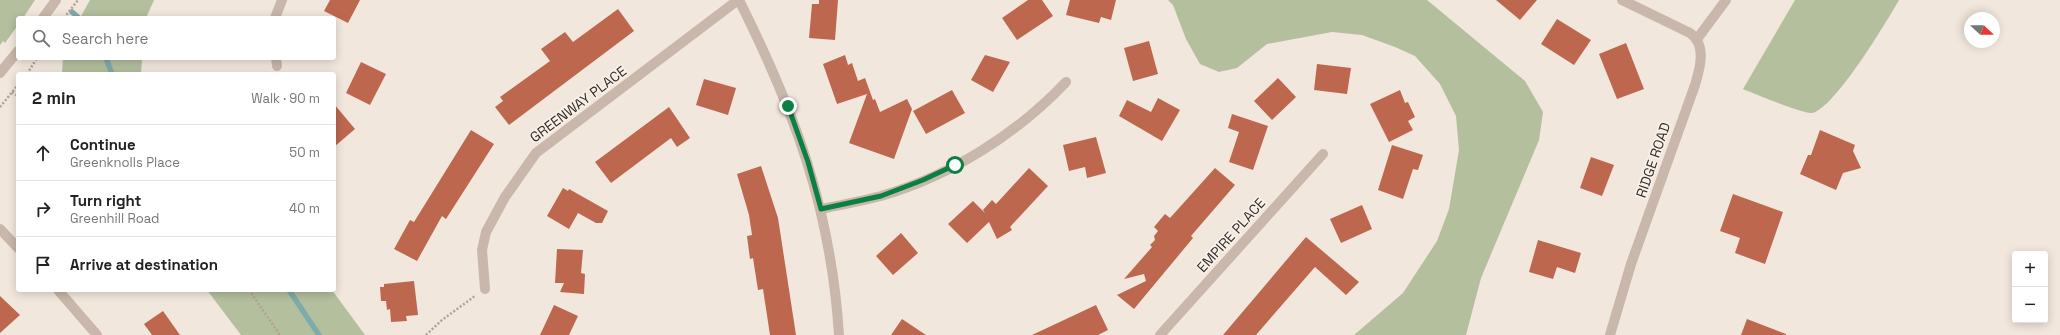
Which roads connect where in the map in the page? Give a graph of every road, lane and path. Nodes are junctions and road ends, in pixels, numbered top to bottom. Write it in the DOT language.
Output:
graph roads {
  1 [pos="56,0"];
  2 [pos="78,0"];
  3 [pos="282,0"];
  4 [pos="739,0"];
  5 [pos="1622,0"];
  6 [pos="1726,0"];
  7 [pos="44,16"];
  8 [pos="66,16"];
  9 [pos="276,16"];
  10 [pos="1698,39"];
  11 [pos="16,53"];
  12 [pos="36,60"];
  13 [pos="27,72"];
  14 [pos="0,73"];
  15 [pos="1066,82"];
  16 [pos="16,87"];
  17 [pos="12,92"];
  18 [pos="16,95"];
  19 [pos="0,107"];
  20 [pos="1323,154"];
  21 [pos="821,209"];
  22 [pos="0,230"];
  23 [pos="16,246"];
  24 [pos="486,289"];
  25 [pos="60,292"];
  26 [pos="249,292"];
  27 [pos="96,335"];
  28 [pos="280,335"];
  29 [pos="426,335"];
  30 [pos="839,335"];
  31 [pos="1160,335"];
  32 [pos="1610,335"];
  1 -- 7 [label="street"];
  2 -- 8 [label="path"];
  3 -- 9 [label="street"];
  4 -- 21 [label="street"];
  4 -- 24 [label="street, GREENWAY PLACE"];
  5 -- 10 [label="street"];
  6 -- 10 [label="street"];
  10 -- 32 [label="street, RIDGE ROAD"];
  11 -- 14 [label="street"];
  12 -- 13 [label="path"];
  15 -- 21 [label="street"];
  16 -- 17 [label="path"];
  17 -- 18 [label="path"];
  17 -- 19 [label="path"];
  20 -- 31 [label="street, EMPIRE PLACE"];
  21 -- 30 [label="street"];
  22 -- 23 [label="street"];
  24 -- 29 [label="path"];
  25 -- 27 [label="street"];
  26 -- 28 [label="path"];
}
